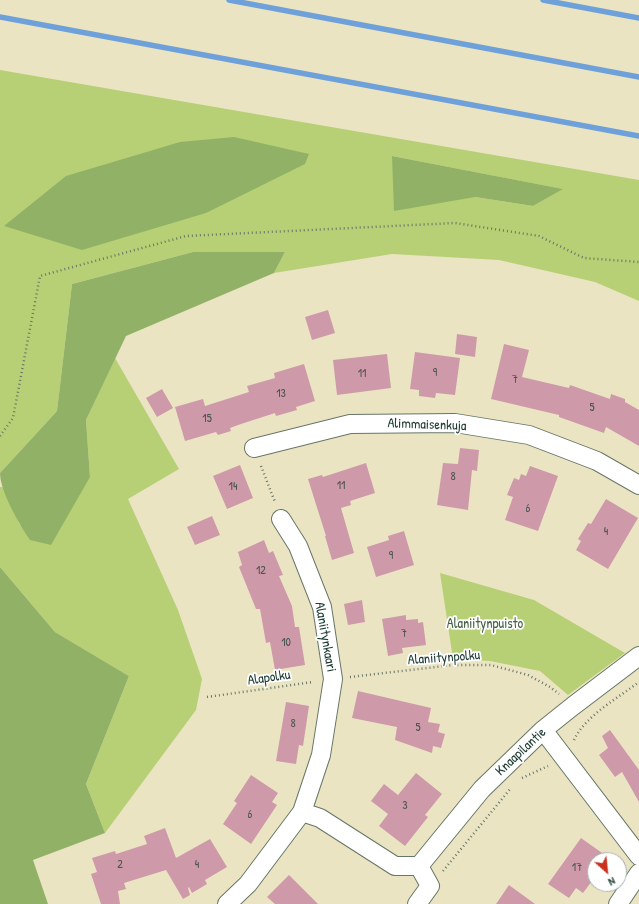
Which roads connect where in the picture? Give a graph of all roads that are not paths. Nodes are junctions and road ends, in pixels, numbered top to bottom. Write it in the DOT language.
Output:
graph roads {
  1 [pos="254,448"];
  2 [pos="639,485"];
  3 [pos="281,519"];
  4 [pos="639,656"];
  5 [pos="543,730"];
  6 [pos="302,812"];
  7 [pos="639,856"];
  8 [pos="419,866"];
  9 [pos="639,873"];
  10 [pos="227,904"];
  11 [pos="418,904"];
  12 [pos="618,904"];
  1 -- 2 [label="street, Alimmaisenkuja"];
  3 -- 6 [label="street, Alaniitynkaari"];
  4 -- 5 [label="street, Knaapilantie"];
  5 -- 7 [label="street"];
  5 -- 8 [label="street, Knaapilantie"];
  6 -- 8 [label="street"];
  6 -- 10 [label="street, Alaniitynkaari"];
  8 -- 11 [label="street"];
  9 -- 12 [label="street"];
}
